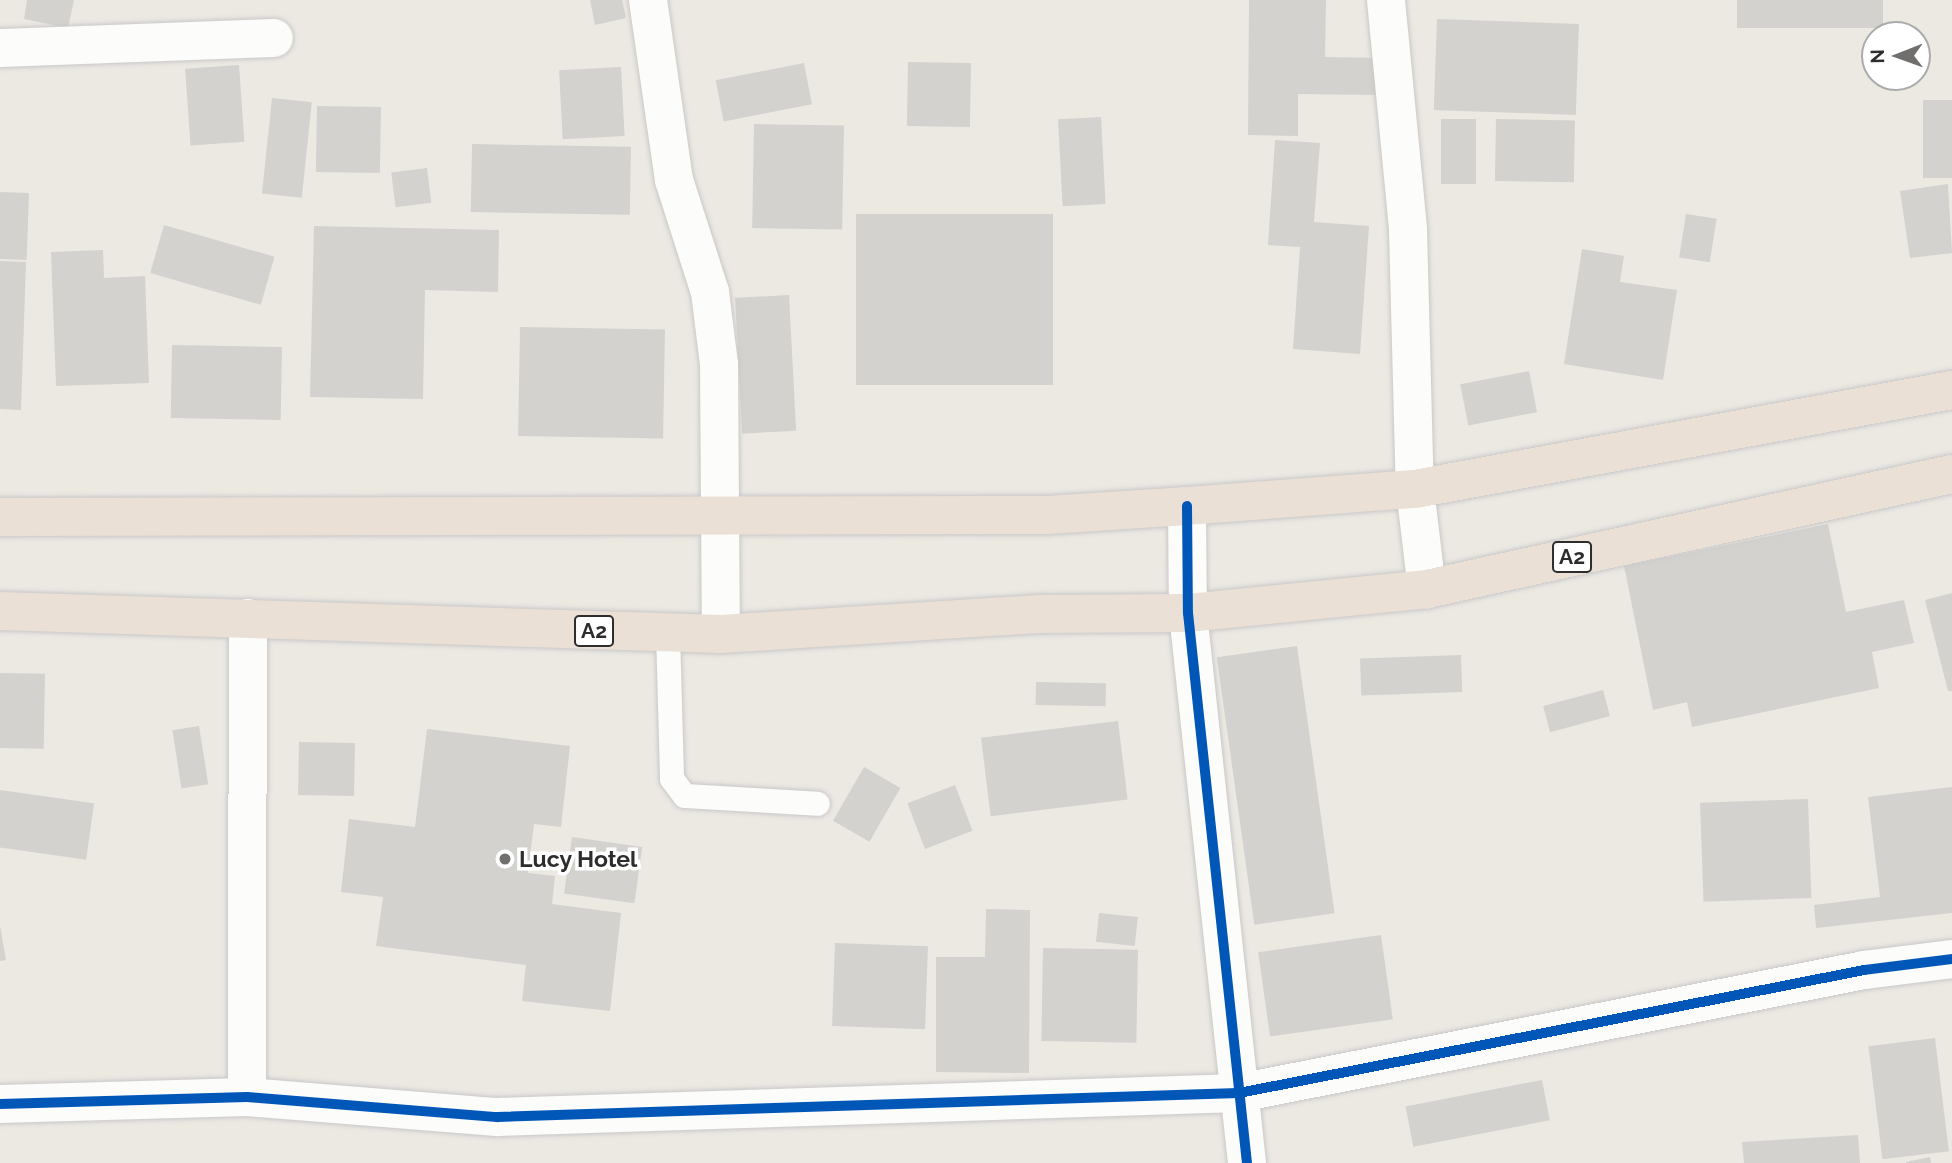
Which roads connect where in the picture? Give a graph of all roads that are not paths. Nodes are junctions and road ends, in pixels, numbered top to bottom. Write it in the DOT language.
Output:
graph roads {
  1 [pos="648,0"];
  2 [pos="1386,0"];
  3 [pos="274,38"];
  4 [pos="0,48"];
  5 [pos="1952,390"];
  6 [pos="1952,474"];
  7 [pos="1415,489"];
  8 [pos="1187,506"];
  9 [pos="719,516"];
  10 [pos="0,517"];
  11 [pos="1426,589"];
  12 [pos="0,611"];
  13 [pos="1188,613"];
  14 [pos="248,618"];
  15 [pos="668,633"];
  16 [pos="720,634"];
  17 [pos="818,804"];
  18 [pos="1952,960"];
  19 [pos="1239,1093"];
  20 [pos="247,1097"];
  21 [pos="0,1104"];
  22 [pos="1247,1163"];
  1 -- 9 [label="street"];
  2 -- 7 [label="street"];
  3 -- 4 [label="street"];
  5 -- 7 [label="highway"];
  6 -- 11 [label="highway, A2"];
  7 -- 8 [label="highway"];
  7 -- 11 [label="street"];
  8 -- 9 [label="highway"];
  8 -- 13 [label="street"];
  9 -- 10 [label="highway"];
  9 -- 16 [label="street"];
  11 -- 13 [label="highway, A2"];
  12 -- 14 [label="highway, A2"];
  13 -- 16 [label="highway, A2"];
  13 -- 19 [label="street"];
  14 -- 15 [label="highway, A2"];
  14 -- 20 [label="street"];
  15 -- 16 [label="highway, A2"];
  15 -- 17 [label="lane"];
  18 -- 19 [label="street"];
  19 -- 20 [label="street"];
  19 -- 22 [label="street"];
  20 -- 21 [label="street"];
}
